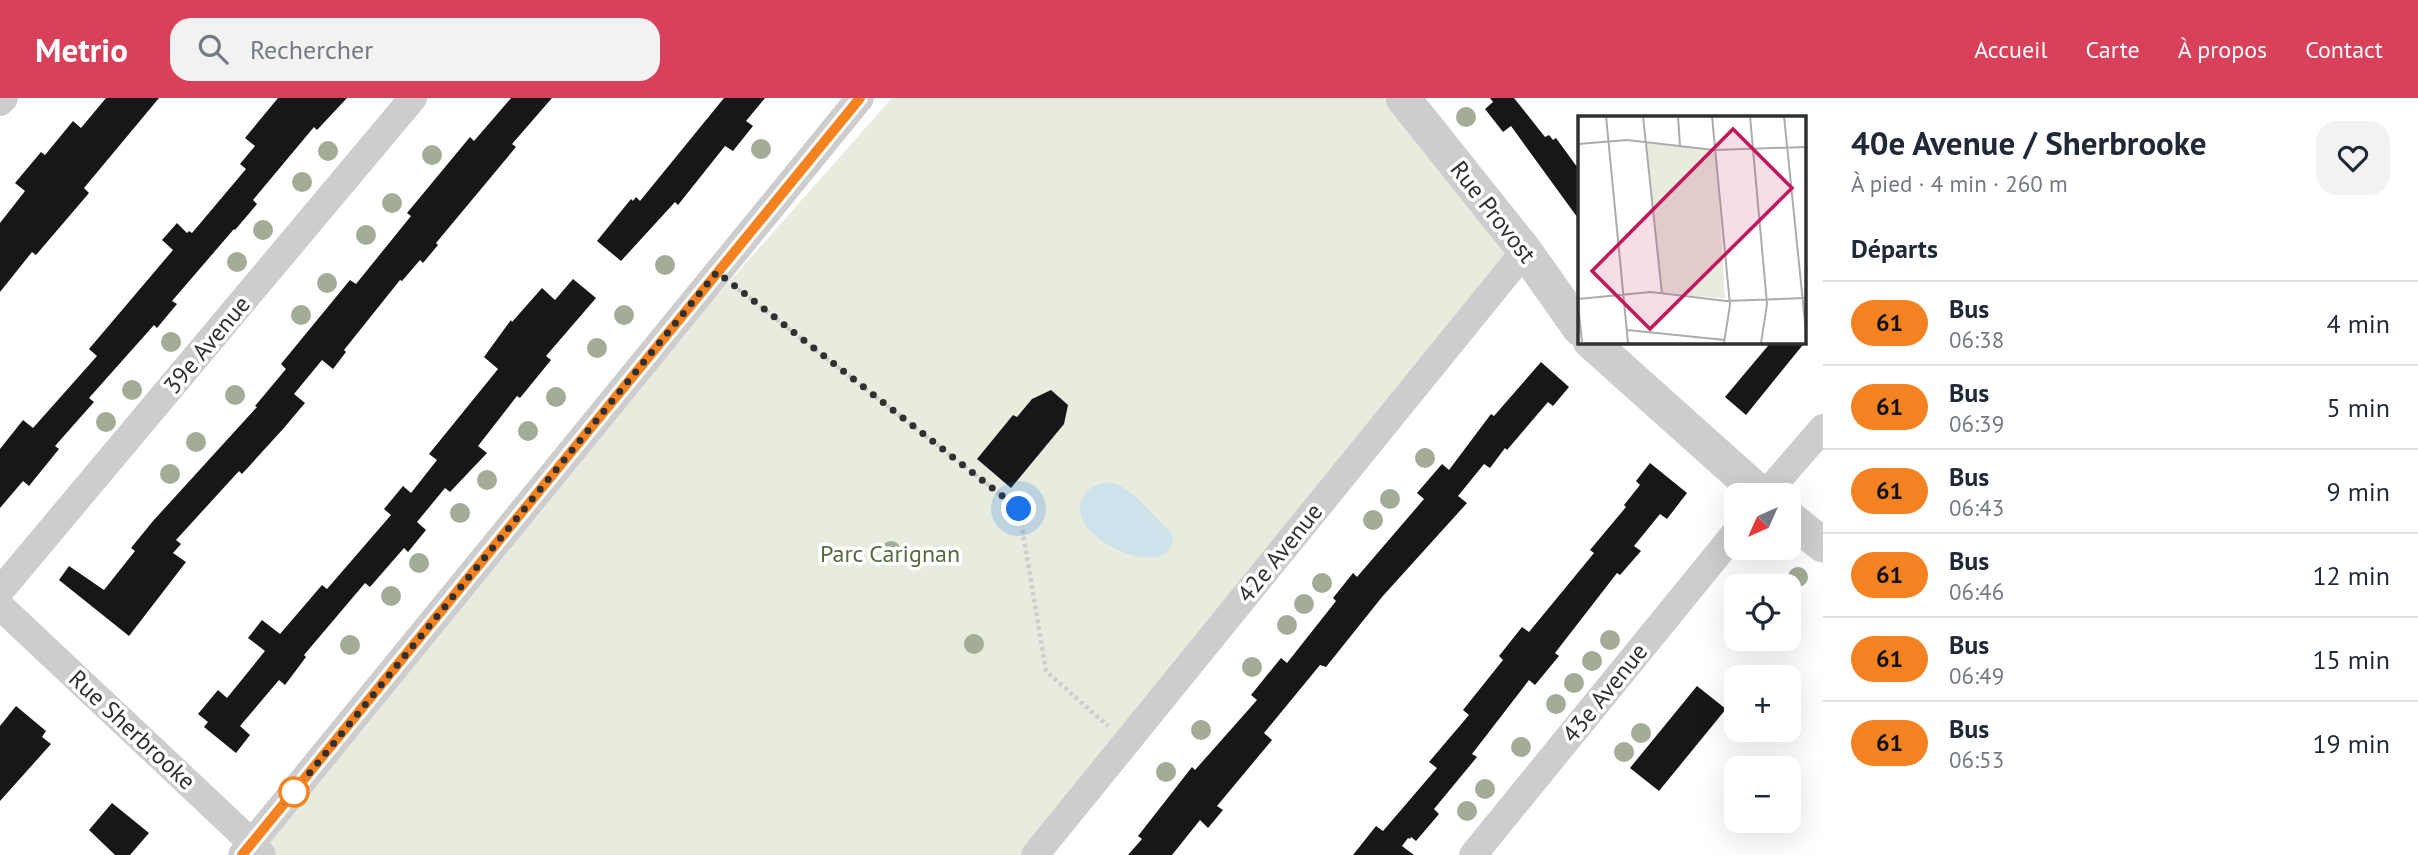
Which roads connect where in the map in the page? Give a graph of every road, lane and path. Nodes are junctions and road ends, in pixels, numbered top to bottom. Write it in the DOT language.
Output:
graph roads {
  1 [pos="4,98"];
  2 [pos="413,98"];
  3 [pos="860,98"];
  4 [pos="1403,98"];
  5 [pos="0,102"];
  6 [pos="1525,251"];
  7 [pos="717,272"];
  8 [pos="1578,327"];
  9 [pos="1592,343"];
  10 [pos="1823,428"];
  11 [pos="1750,483"];
  12 [pos="1775,483"];
  13 [pos="1801,527"];
  14 [pos="1823,545"];
  15 [pos="1724,547"];
  16 [pos="0,591"];
  17 [pos="0,606"];
  18 [pos="1127,742"];
  19 [pos="252,851"];
  20 [pos="1035,855"];
  21 [pos="1473,855"];
  1 -- 5 [label="street"];
  2 -- 16 [label="street, 39e Avenue"];
  3 -- 7 [label="street"];
  4 -- 6 [label="street, Rue Provost"];
  6 -- 8 [label="street, Rue Provost"];
  6 -- 18 [label="street, 42e Avenue"];
  7 -- 18 [label="path"];
  7 -- 19 [label="street"];
  9 -- 11 [label="street"];
  10 -- 12 [label="street"];
  13 -- 14 [label="street"];
  15 -- 21 [label="street, 43e Avenue"];
  17 -- 19 [label="street, Rue Sherbrooke"];
  18 -- 20 [label="street, 42e Avenue"];
}
